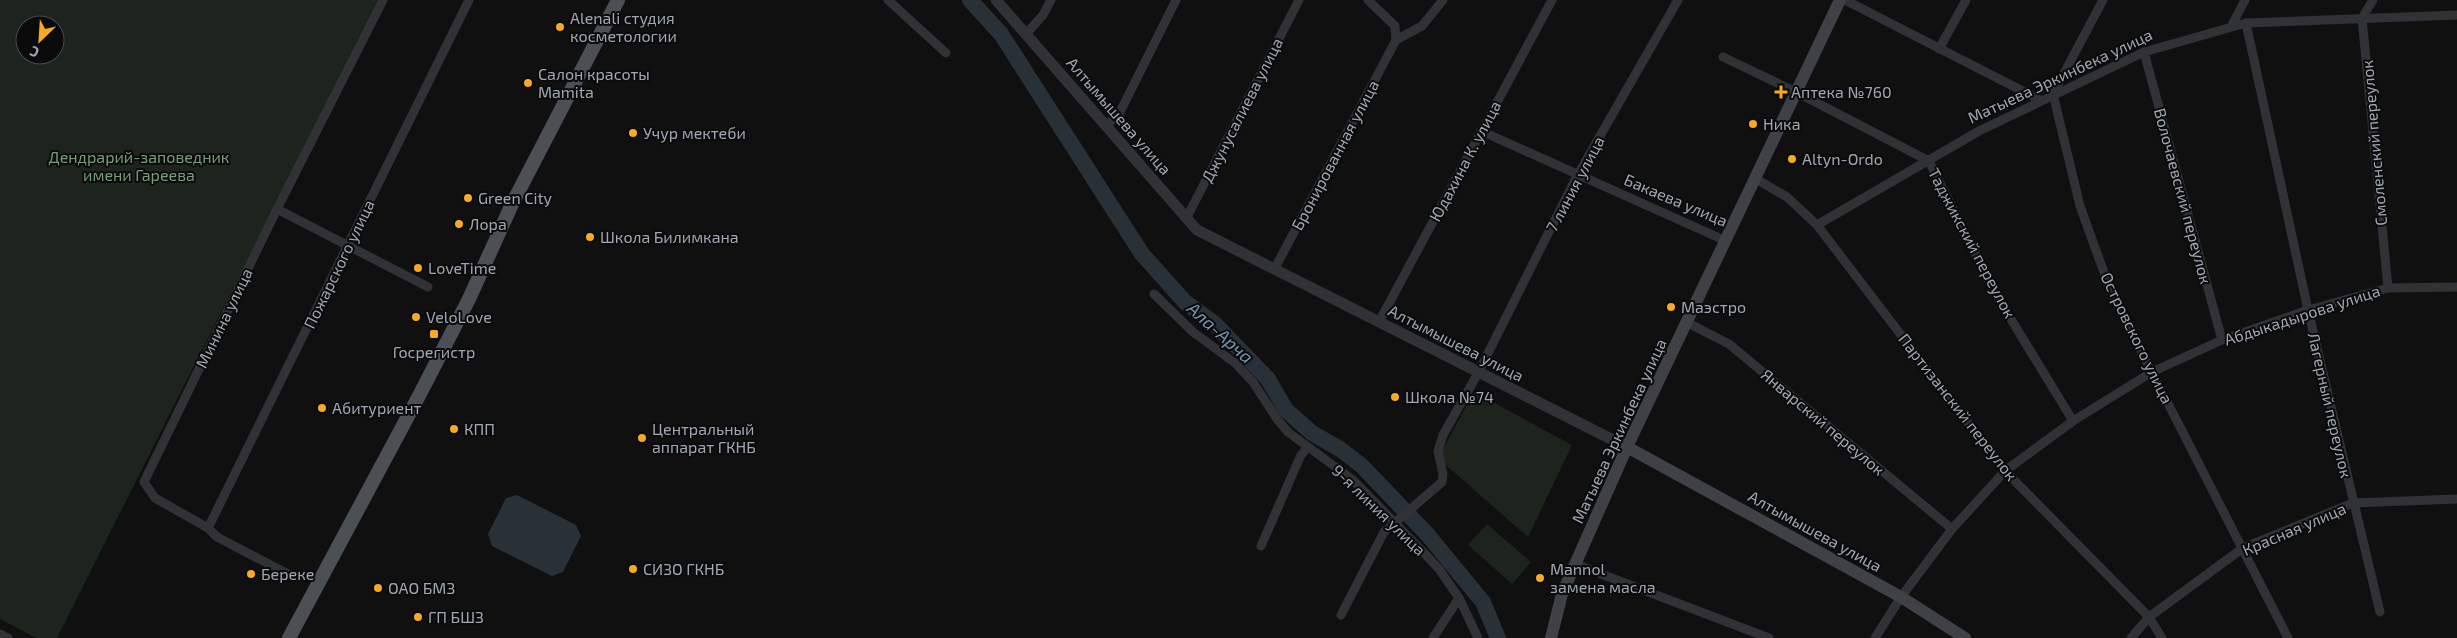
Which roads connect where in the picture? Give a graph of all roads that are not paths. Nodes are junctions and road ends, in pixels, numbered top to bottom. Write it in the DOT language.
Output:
graph roads {
  1 [pos="383,0"];
  2 [pos="469,0"];
  3 [pos="618,0"];
  4 [pos="888,0"];
  5 [pos="996,0"];
  6 [pos="1051,0"];
  7 [pos="1176,0"];
  8 [pos="1299,0"];
  9 [pos="1368,0"];
  10 [pos="1443,0"];
  11 [pos="1552,0"];
  12 [pos="1678,0"];
  13 [pos="1840,0"];
  14 [pos="1845,0"];
  15 [pos="1966,0"];
  16 [pos="2103,0"];
  17 [pos="2245,0"];
  18 [pos="2372,0"];
  19 [pos="2457,15"];
  20 [pos="2362,18"];
  21 [pos="2246,22"];
  22 [pos="2232,25"];
  23 [pos="1026,34"];
  24 [pos="1396,40"];
  25 [pos="1939,49"];
  26 [pos="2144,52"];
  27 [pos="946,53"];
  28 [pos="1723,57"];
  29 [pos="1796,92"];
  30 [pos="2053,94"];
  31 [pos="2040,100"];
  32 [pos="1106,126"];
  33 [pos="1481,131"];
  34 [pos="1929,161"];
  35 [pos="1578,176"];
  36 [pos="1756,179"];
  37 [pos="277,209"];
  38 [pos="1186,219"];
  39 [pos="1817,224"];
  40 [pos="1726,241"];
  41 [pos="348,246"];
  42 [pos="1274,270"];
  43 [pos="428,287"];
  44 [pos="2457,287"];
  45 [pos="2388,288"];
  46 [pos="1154,294"];
  47 [pos="2308,310"];
  48 [pos="1379,322"];
  49 [pos="1688,322"];
  50 [pos="2222,340"];
  51 [pos="2152,372"];
  52 [pos="1478,373"];
  53 [pos="2073,421"];
  54 [pos="1308,447"];
  55 [pos="1627,447"];
  56 [pos="2005,471"];
  57 [pos="2457,499"];
  58 [pos="2354,503"];
  59 [pos="1395,523"];
  60 [pos="208,528"];
  61 [pos="1952,529"];
  62 [pos="1261,546"];
  63 [pos="2243,548"];
  64 [pos="1575,564"];
  65 [pos="288,574"];
  66 [pos="1901,597"];
  67 [pos="1459,598"];
  68 [pos="2380,612"];
  69 [pos="1341,615"];
  70 [pos="2149,617"];
  71 [pos="0,634"];
  72 [pos="8,638"];
  73 [pos="289,638"];
  74 [pos="1433,638"];
  75 [pos="1478,638"];
  76 [pos="1551,638"];
  77 [pos="1770,638"];
  78 [pos="1875,638"];
  79 [pos="1965,638"];
  80 [pos="2131,638"];
  81 [pos="2162,638"];
  82 [pos="2288,638"];
  1 -- 37 [label="street, Минина улица"];
  2 -- 41 [label="street, Пожарского улица"];
  3 -- 73 [label="main road"];
  4 -- 27 [label="street"];
  5 -- 23 [label="street, Алтымышева улица"];
  6 -- 23 [label="street"];
  7 -- 32 [label="street"];
  8 -- 38 [label="street, Джунусалиева улица"];
  9 -- 24 [label="street"];
  10 -- 24 [label="street"];
  11 -- 33 [label="street, Юдахина К. улица"];
  12 -- 35 [label="street, 7 линия улица"];
  13 -- 29 [label="main road, Бакаева улица"];
  14 -- 25 [label="street"];
  15 -- 25 [label="street"];
  16 -- 30 [label="street"];
  17 -- 22 [label="street"];
  18 -- 20 [label="street"];
  19 -- 20 [label="street, Матыева Эркинбека улица"];
  20 -- 21 [label="street, Матыева Эркинбека улица"];
  20 -- 45 [label="street, Смоленский переулок"];
  21 -- 22 [label="street, Матыева Эркинбека улица"];
  21 -- 47 [label="street, Лагерный переулок"];
  22 -- 26 [label="street, Матыева Эркинбека улица"];
  23 -- 32 [label="street, Алтымышева улица"];
  24 -- 42 [label="street, Бронированная улица"];
  25 -- 31 [label="street"];
  26 -- 30 [label="street, Матыева Эркинбека улица"];
  26 -- 50 [label="street, Волочаевский переулок"];
  28 -- 29 [label="street, Таджикский переулок"];
  29 -- 34 [label="street, Таджикский переулок"];
  29 -- 36 [label="main road, Бакаева улица"];
  30 -- 31 [label="street, Матыева Эркинбека улица"];
  30 -- 51 [label="street, Островского улица"];
  31 -- 34 [label="street, Матыева Эркинбека улица"];
  32 -- 38 [label="street, Алтымышева улица"];
  33 -- 35 [label="street, Бакаева улица"];
  33 -- 48 [label="street, Юдахина К. улица"];
  34 -- 39 [label="street, Матыева Эркинбека улица"];
  34 -- 53 [label="street, Таджикский переулок"];
  35 -- 40 [label="street, Бакаева улица"];
  35 -- 52 [label="street, 7 линия улица"];
  36 -- 39 [label="street, Партизанский переулок"];
  36 -- 40 [label="main road, Бакаева улица"];
  37 -- 41 [label="street"];
  37 -- 60 [label="street, Минина улица"];
  38 -- 42 [label="street, Алтымышева улица"];
  39 -- 56 [label="street, Партизанский переулок"];
  40 -- 49 [label="main road, Матыева Эркинбека улица"];
  41 -- 43 [label="street"];
  41 -- 60 [label="street, Пожарского улица"];
  42 -- 48 [label="street, Алтымышева улица"];
  44 -- 45 [label="street, Абдыкадырова улица"];
  45 -- 47 [label="street, Абдыкадырова улица"];
  46 -- 54 [label="street, 9-я линия улица"];
  47 -- 50 [label="street, Абдыкадырова улица"];
  47 -- 58 [label="street, Лагерный переулок"];
  48 -- 52 [label="street, Алтымышева улица"];
  49 -- 55 [label="main road, Матыева Эркинбека улица"];
  49 -- 61 [label="street, Январский переулок"];
  50 -- 51 [label="street, Абдыкадырова улица"];
  51 -- 53 [label="street, Абдыкадырова улица"];
  51 -- 63 [label="street, Островского улица"];
  52 -- 55 [label="street, Алтымышева улица"];
  52 -- 59 [label="street, 7 линия улица"];
  53 -- 56 [label="street, Абдыкадырова улица"];
  54 -- 59 [label="street, 9-я линия улица"];
  54 -- 62 [label="street"];
  55 -- 64 [label="main road, Матыева Эркинбека улица"];
  55 -- 66 [label="main road, Алтымышева улица"];
  56 -- 61 [label="street, Абдыкадырова улица"];
  56 -- 70 [label="street, Партизанский переулок"];
  57 -- 58 [label="street, Красная улица"];
  58 -- 63 [label="street, Красная улица"];
  58 -- 68 [label="street, Лагерный переулок"];
  59 -- 67 [label="street, 9-я линия улица"];
  59 -- 69 [label="street"];
  60 -- 65 [label="street, Минина улица"];
  61 -- 66 [label="street, Абдыкадырова улица"];
  63 -- 70 [label="street, Красная улица"];
  63 -- 82 [label="street, Островского улица"];
  64 -- 76 [label="main road, Матыева Эркинбека улица"];
  64 -- 77 [label="street"];
  66 -- 78 [label="street, Абдыкадырова улица"];
  66 -- 79 [label="main road, Алтымышева улица"];
  67 -- 74 [label="street"];
  67 -- 75 [label="street, 9-я линия улица"];
  70 -- 80 [label="street, Красная улица"];
  70 -- 81 [label="street, Партизанский переулок"];
  71 -- 72 [label="street"];
}
